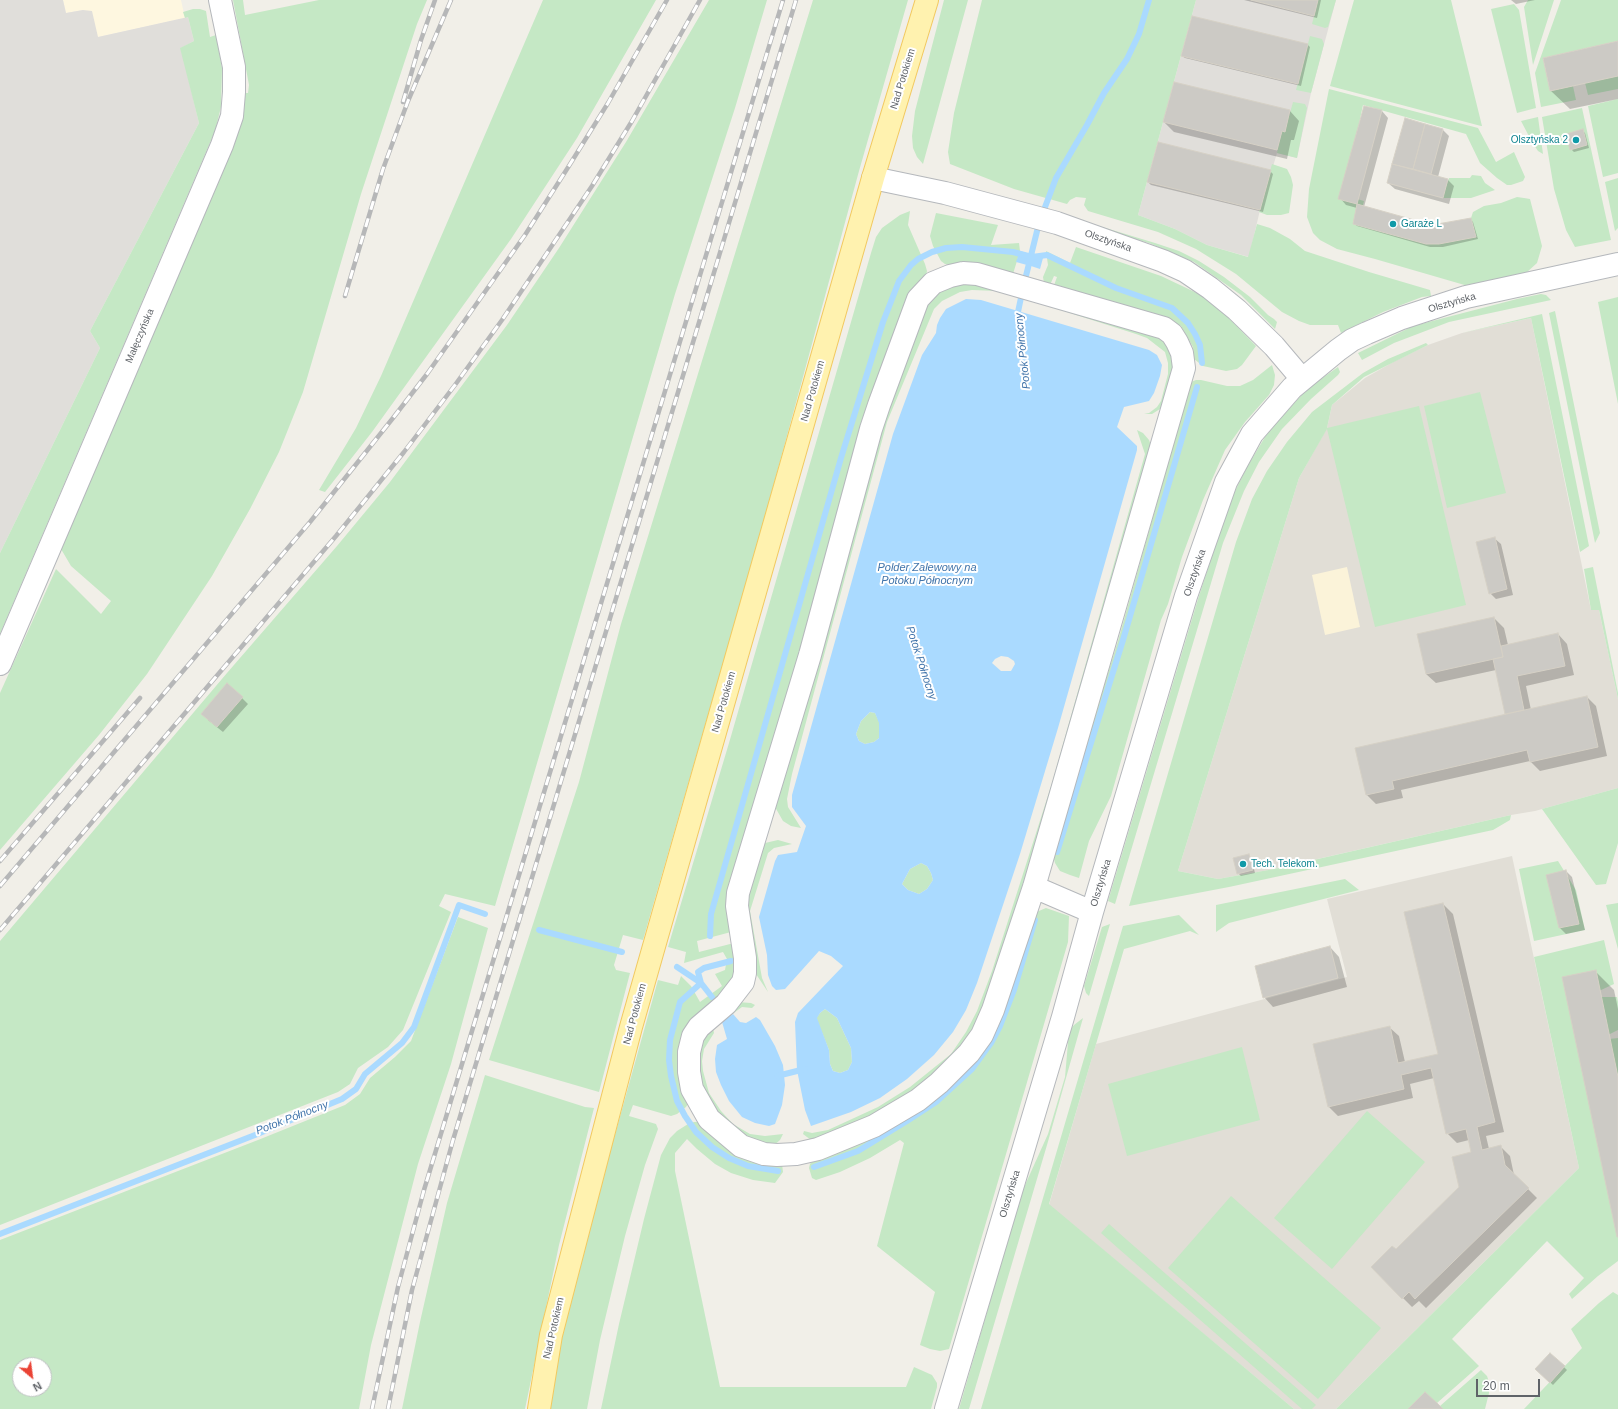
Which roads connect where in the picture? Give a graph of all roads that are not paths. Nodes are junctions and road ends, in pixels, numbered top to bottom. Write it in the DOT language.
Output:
graph roads {
  1 [pos="220,0"];
  2 [pos="927,0"];
  3 [pos="874,178"];
  4 [pos="1618,264"];
  5 [pos="1302,380"];
  6 [pos="0,664"];
  7 [pos="1034,887"];
  8 [pos="1092,912"];
  9 [pos="539,1409"];
  10 [pos="946,1409"];
  1 -- 6 [label="street, Małęczyńska"];
  2 -- 3 [label="main road, Nad Potokiem"];
  3 -- 5 [label="street, Olsztyńska"];
  3 -- 9 [label="main road, Nad Potokiem"];
  4 -- 5 [label="street, Olsztyńska"];
  5 -- 8 [label="street, Olsztyńska"];
  7 -- 7 [label="street"];
  7 -- 8 [label="street"];
  8 -- 10 [label="street, Olsztyńska"];
}
